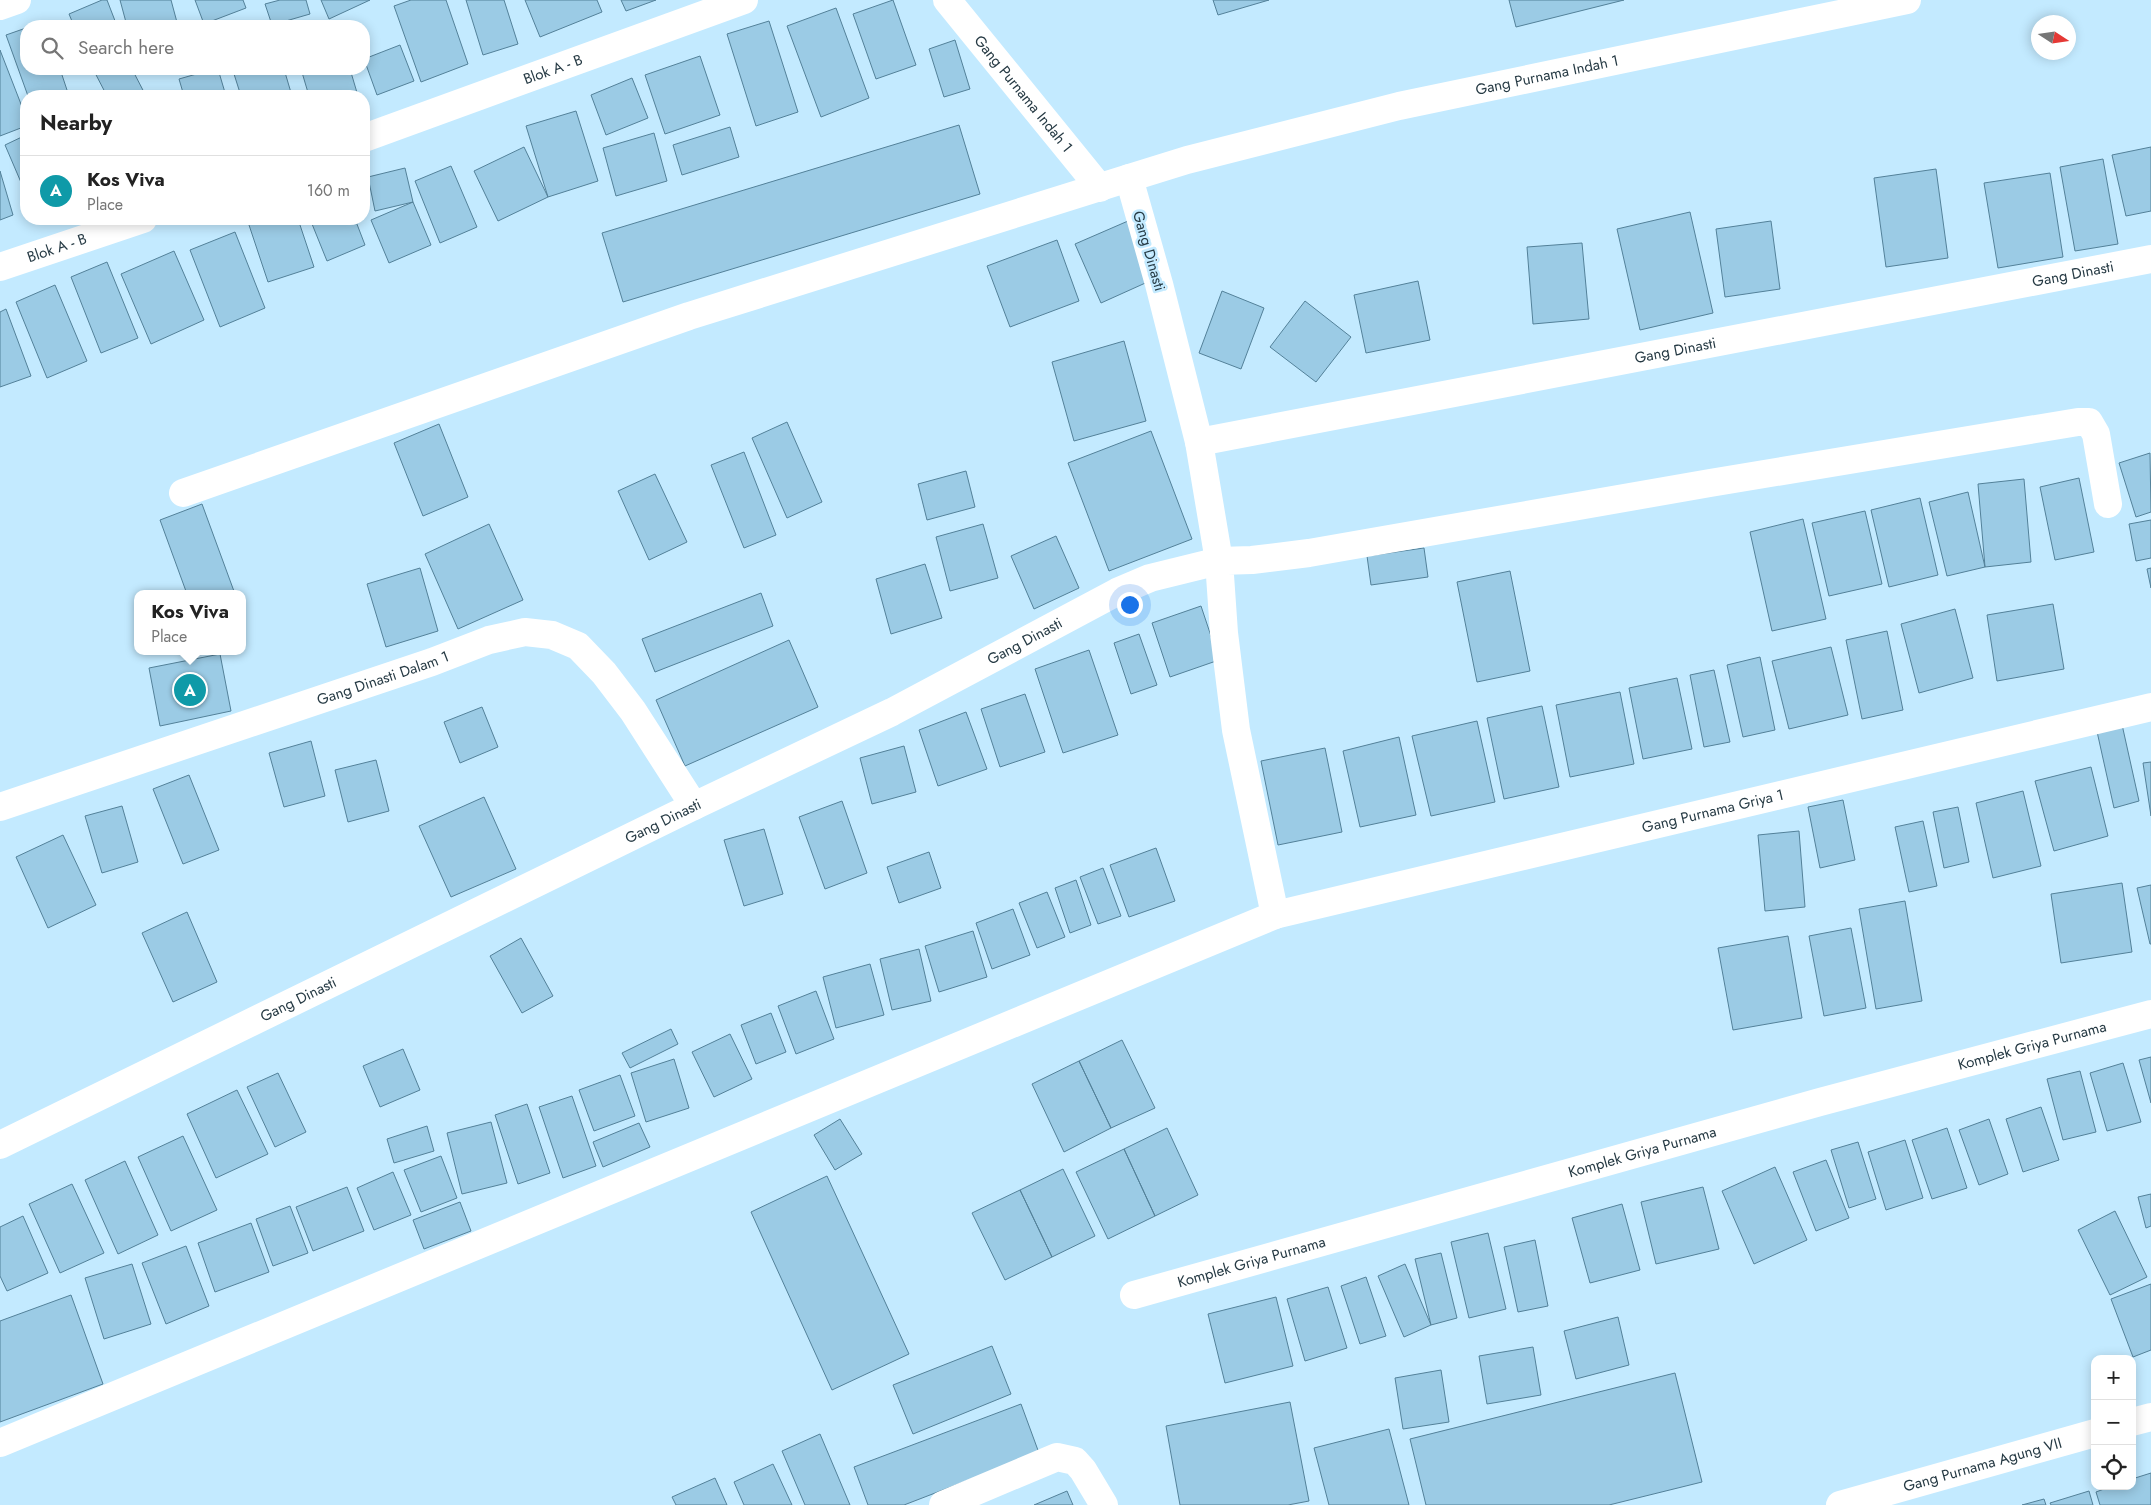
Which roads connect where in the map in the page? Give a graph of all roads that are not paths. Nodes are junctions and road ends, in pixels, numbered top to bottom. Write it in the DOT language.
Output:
graph roads {
  1 [pos="17,0"];
  2 [pos="744,0"];
  3 [pos="947,0"];
  4 [pos="1908,0"];
  5 [pos="0,6"];
  6 [pos="370,136"];
  7 [pos="1129,178"];
  8 [pos="1100,188"];
  9 [pos="125,225"];
  10 [pos="2151,259"];
  11 [pos="0,267"];
  12 [pos="1199,442"];
  13 [pos="183,493"];
  14 [pos="2108,504"];
  15 [pos="1219,561"];
  16 [pos="2151,707"];
  17 [pos="694,806"];
  18 [pos="0,808"];
  19 [pos="1276,915"];
  20 [pos="2151,1014"];
  21 [pos="0,1145"];
  22 [pos="1134,1295"];
  23 [pos="2151,1417"];
  24 [pos="2136,1421"];
  25 [pos="2091,1434"];
  26 [pos="0,1443"];
  27 [pos="943,1505"];
  28 [pos="1104,1505"];
  29 [pos="1840,1505"];
  1 -- 5 [label="street"];
  2 -- 6 [label="street, Blok A - B"];
  3 -- 8 [label="street, Gang Purnama Indah 1"];
  4 -- 7 [label="street, Gang Purnama Indah 1"];
  7 -- 8 [label="street"];
  7 -- 12 [label="street, Gang Dinasti"];
  8 -- 13 [label="street"];
  9 -- 11 [label="street, Blok A - B"];
  10 -- 12 [label="street, Gang Dinasti"];
  12 -- 15 [label="street, Gang Dinasti"];
  14 -- 15 [label="street"];
  15 -- 17 [label="street, Gang Dinasti"];
  15 -- 19 [label="street"];
  16 -- 19 [label="street, Gang Purnama Griya 1"];
  17 -- 18 [label="street, Gang Dinasti Dalam 1"];
  17 -- 21 [label="street, Gang Dinasti"];
  19 -- 26 [label="street, Gang Purnama Griya 1"];
  20 -- 22 [label="street, Komplek Griya Purnama"];
  23 -- 24 [label="street"];
  25 -- 29 [label="street, Gang Purnama Agung VII"];
  27 -- 28 [label="street"];
}
